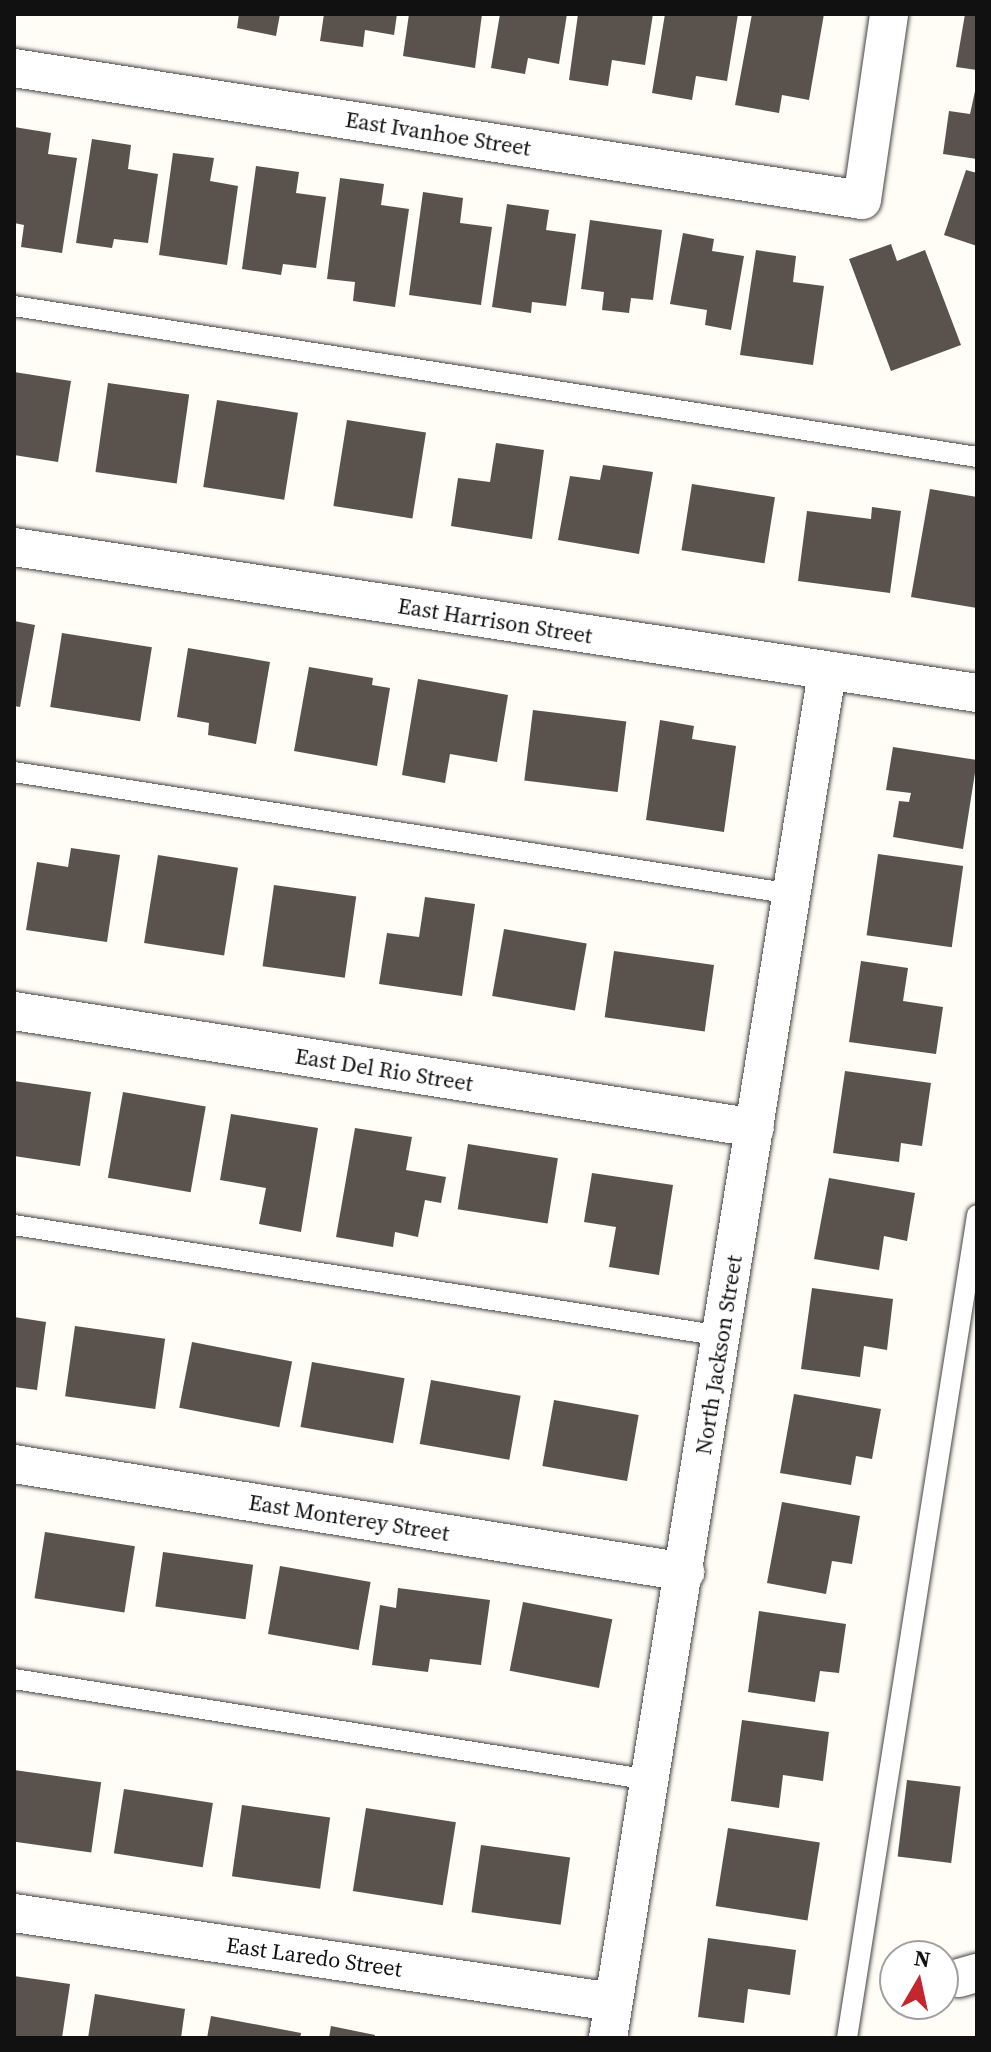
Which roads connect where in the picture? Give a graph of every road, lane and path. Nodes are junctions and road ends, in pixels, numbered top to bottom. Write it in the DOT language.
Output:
graph roads {
  1 [pos="889,14"];
  2 [pos="14,68"];
  3 [pos="14,306"];
  4 [pos="977,457"];
  5 [pos="14,547"];
  6 [pos="827,672"];
  7 [pos="977,693"];
  8 [pos="14,772"];
  9 [pos="792,894"];
  10 [pos="14,1011"];
  11 [pos="755,1128"];
  12 [pos="977,1215"];
  13 [pos="14,1225"];
  14 [pos="722,1336"];
  15 [pos="14,1464"];
  16 [pos="685,1572"];
  17 [pos="14,1679"];
  18 [pos="650,1780"];
  19 [pos="14,1913"];
  20 [pos="611,2020"];
  21 [pos="847,2038"];
  1 -- 2 [label="street, East Ivanhoe Street"];
  3 -- 4 [label="lane"];
  5 -- 6 [label="street, East Harrison Street"];
  6 -- 7 [label="street, East Harrison Street"];
  6 -- 9 [label="street, North Jackson Street"];
  8 -- 9 [label="lane"];
  9 -- 11 [label="street, North Jackson Street"];
  10 -- 11 [label="street, East Del Rio Street"];
  11 -- 14 [label="street, North Jackson Street"];
  12 -- 21 [label="lane"];
  13 -- 14 [label="lane"];
  14 -- 16 [label="street, North Jackson Street"];
  15 -- 16 [label="street, East Monterey Street"];
  16 -- 18 [label="street, North Jackson Street"];
  17 -- 18 [label="lane"];
  18 -- 20 [label="street, North Jackson Street"];
  19 -- 20 [label="street, East Laredo Street"];
}
